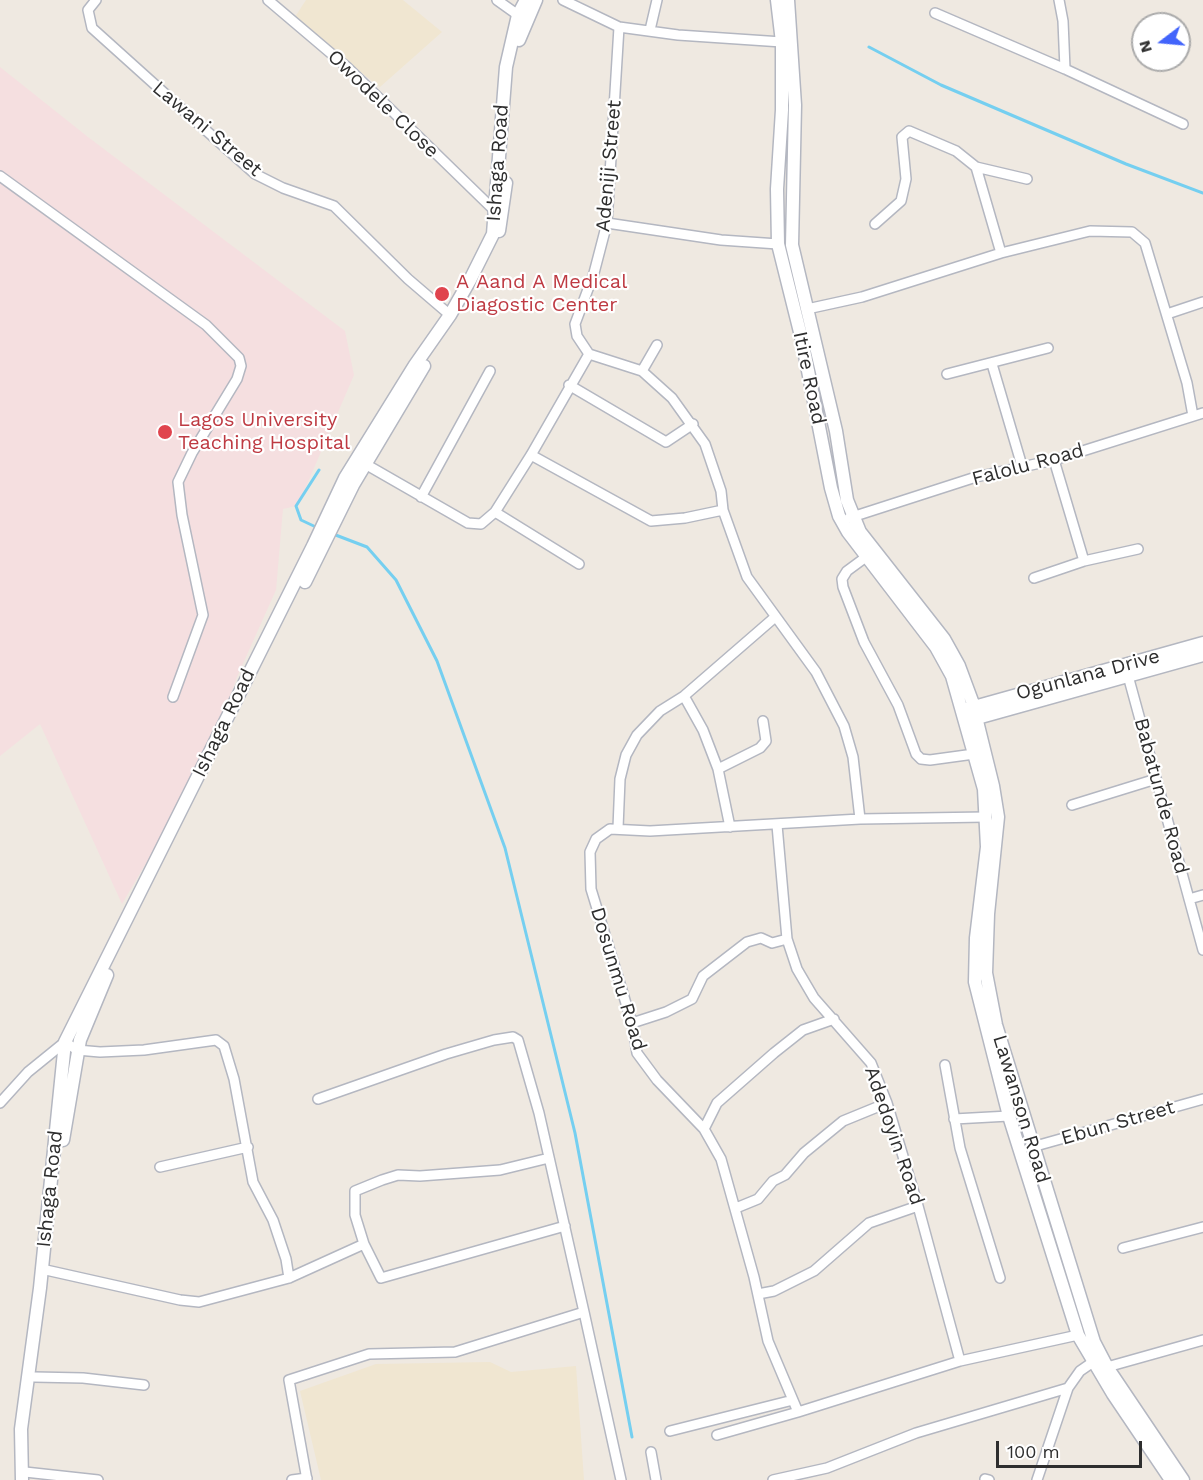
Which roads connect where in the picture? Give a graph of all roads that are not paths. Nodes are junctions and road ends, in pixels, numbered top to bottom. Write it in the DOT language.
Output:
graph roads {
  1 [pos="96,0"];
  2 [pos="268,0"];
  3 [pos="497,0"];
  4 [pos="526,0"];
  5 [pos="536,0"];
  6 [pos="563,0"];
  7 [pos="657,0"];
  8 [pos="777,0"];
  9 [pos="788,0"];
  10 [pos="1059,0"];
  11 [pos="935,13"];
  12 [pos="518,15"];
  13 [pos="619,27"];
  14 [pos="650,30"];
  15 [pos="782,42"];
  16 [pos="1065,69"];
  17 [pos="1183,124"];
  18 [pos="976,167"];
  19 [pos="0,176"];
  20 [pos="1027,179"];
  21 [pos="495,211"];
  22 [pos="607,223"];
  23 [pos="874,224"];
  24 [pos="778,244"];
  25 [pos="1001,253"];
  26 [pos="1203,302"];
  27 [pos="807,309"];
  28 [pos="1167,314"];
  29 [pos="450,315"];
  30 [pos="657,345"];
  31 [pos="1048,348"];
  32 [pos="589,354"];
  33 [pos="992,364"];
  34 [pos="490,371"];
  35 [pos="642,371"];
  36 [pos="947,374"];
  37 [pos="569,385"];
  38 [pos="1198,415"];
  39 [pos="693,423"];
  40 [pos="531,455"];
  41 [pos="1054,460"];
  42 [pos="361,461"];
  43 [pos="1022,466"];
  44 [pos="421,497"];
  45 [pos="723,510"];
  46 [pos="495,512"];
  47 [pos="847,519"];
  48 [pos="317,549"];
  49 [pos="1138,549"];
  50 [pos="866,557"];
  51 [pos="1084,561"];
  52 [pos="579,564"];
  53 [pos="1034,578"];
  54 [pos="774,618"];
  55 [pos="1203,643"];
  56 [pos="1203,655"];
  57 [pos="1127,670"];
  58 [pos="684,696"];
  59 [pos="173,698"];
  60 [pos="968,715"];
  61 [pos="763,721"];
  62 [pos="974,754"];
  63 [pos="718,769"];
  64 [pos="1156,779"];
  65 [pos="1072,805"];
  66 [pos="986,817"];
  67 [pos="860,819"];
  68 [pos="777,825"];
  69 [pos="730,827"];
  70 [pos="618,828"];
  71 [pos="1203,895"];
  72 [pos="1189,899"];
  73 [pos="788,939"];
  74 [pos="1203,950"];
  75 [pos="834,1019"];
  76 [pos="632,1023"];
  77 [pos="65,1042"];
  78 [pos="997,1048"];
  79 [pos="77,1050"];
  80 [pos="945,1065"];
  81 [pos="318,1099"];
  82 [pos="1203,1099"];
  83 [pos="0,1103"];
  84 [pos="887,1103"];
  85 [pos="1009,1116"];
  86 [pos="954,1119"];
  87 [pos="704,1129"];
  88 [pos="248,1147"];
  89 [pos="1032,1147"];
  90 [pos="549,1158"];
  91 [pos="160,1167"];
  92 [pos="918,1206"];
  93 [pos="736,1208"];
  94 [pos="565,1226"];
  95 [pos="1203,1227"];
  96 [pos="364,1244"];
  97 [pos="1122,1248"];
  98 [pos="46,1270"];
  99 [pos="289,1278"];
  100 [pos="1000,1278"];
  101 [pos="758,1294"];
  102 [pos="584,1312"];
  103 [pos="1078,1335"];
  104 [pos="1203,1340"];
  105 [pos="960,1361"];
  106 [pos="1093,1362"];
  107 [pos="1107,1367"];
  108 [pos="34,1377"];
  109 [pos="144,1385"];
  110 [pos="1068,1388"];
  111 [pos="792,1396"];
  112 [pos="798,1412"];
  113 [pos="670,1431"];
  114 [pos="717,1435"];
  115 [pos="651,1452"];
  116 [pos="24,1477"];
  117 [pos="307,1479"];
  118 [pos="98,1480"];
  119 [pos="292,1480"];
  120 [pos="621,1480"];
  121 [pos="657,1480"];
  122 [pos="773,1480"];
  123 [pos="1037,1480"];
  124 [pos="1171,1480"];
  125 [pos="1183,1480"];
  1 -- 29 [label="street, Lawani Street"];
  2 -- 21 [label="street, Owodele Close"];
  3 -- 12 [label="street"];
  4 -- 12 [label="main road, Ishaga Road"];
  5 -- 42 [label="main road, Ishaga Road"];
  6 -- 13 [label="street"];
  7 -- 14 [label="street"];
  8 -- 15 [label="main road, Itire Road"];
  9 -- 27 [label="main road, Itire Road"];
  10 -- 16 [label="street"];
  11 -- 16 [label="street"];
  12 -- 21 [label="main road, Ishaga Road"];
  13 -- 14 [label="street"];
  13 -- 22 [label="street, Adeniji Street"];
  14 -- 15 [label="street"];
  15 -- 24 [label="main road, Itire Road"];
  16 -- 17 [label="street"];
  18 -- 20 [label="street"];
  18 -- 23 [label="street"];
  18 -- 25 [label="street"];
  19 -- 59 [label="street"];
  21 -- 29 [label="main road, Ishaga Road"];
  22 -- 24 [label="street"];
  22 -- 32 [label="street, Adeniji Street"];
  24 -- 47 [label="main road, Itire Road"];
  25 -- 27 [label="street"];
  25 -- 28 [label="street"];
  26 -- 28 [label="street"];
  27 -- 47 [label="main road, Itire Road"];
  28 -- 38 [label="street"];
  29 -- 42 [label="main road, Ishaga Road"];
  30 -- 35 [label="street"];
  31 -- 33 [label="street"];
  32 -- 35 [label="street"];
  32 -- 37 [label="street"];
  33 -- 36 [label="street"];
  33 -- 43 [label="street"];
  34 -- 44 [label="street"];
  35 -- 39 [label="street"];
  37 -- 39 [label="street"];
  37 -- 40 [label="street"];
  38 -- 41 [label="street, Falolu Road"];
  39 -- 45 [label="street"];
  40 -- 45 [label="street"];
  40 -- 46 [label="street"];
  41 -- 43 [label="street, Falolu Road"];
  41 -- 51 [label="street"];
  42 -- 44 [label="street"];
  42 -- 48 [label="main road, Ishaga Road"];
  43 -- 47 [label="street, Falolu Road"];
  44 -- 46 [label="street"];
  45 -- 54 [label="street"];
  46 -- 52 [label="street"];
  47 -- 50 [label="main road, Itire Road"];
  47 -- 60 [label="main road, Itire Road"];
  48 -- 77 [label="main road, Ishaga Road"];
  48 -- 79 [label="main road, Ishaga Road"];
  49 -- 51 [label="street"];
  50 -- 60 [label="main road, Itire Road"];
  50 -- 62 [label="street"];
  51 -- 53 [label="street"];
  54 -- 58 [label="street"];
  54 -- 67 [label="street"];
  55 -- 57 [label="main road, Ogunlana Drive"];
  56 -- 57 [label="main road, Ogunlana Drive"];
  57 -- 60 [label="main road, Ogunlana Drive"];
  57 -- 64 [label="street, Babatunde Road"];
  58 -- 63 [label="street"];
  58 -- 70 [label="street"];
  60 -- 62 [label="main road, Lawanson Road"];
  60 -- 78 [label="main road, Lawanson Road"];
  61 -- 63 [label="street"];
  62 -- 66 [label="main road, Lawanson Road"];
  63 -- 69 [label="street"];
  64 -- 65 [label="street"];
  64 -- 72 [label="street, Babatunde Road"];
  66 -- 67 [label="street"];
  66 -- 78 [label="main road, Lawanson Road"];
  67 -- 68 [label="street"];
  68 -- 69 [label="street"];
  68 -- 73 [label="street, Adedoyin Road"];
  69 -- 70 [label="street"];
  70 -- 76 [label="street, Dosunmu Road"];
  71 -- 72 [label="street"];
  72 -- 74 [label="street, Babatunde Road"];
  73 -- 75 [label="street, Adedoyin Road"];
  73 -- 76 [label="street"];
  75 -- 84 [label="street, Adedoyin Road"];
  75 -- 87 [label="street"];
  76 -- 87 [label="street, Dosunmu Road"];
  77 -- 79 [label="street"];
  77 -- 83 [label="street"];
  77 -- 116 [label="main road, Ishaga Road"];
  78 -- 85 [label="main road, Lawanson Road"];
  78 -- 89 [label="main road, Lawanson Road"];
  79 -- 88 [label="street"];
  79 -- 98 [label="main road, Ishaga Road"];
  80 -- 86 [label="street"];
  81 -- 90 [label="street"];
  82 -- 89 [label="street, Ebun Street"];
  84 -- 92 [label="street, Adedoyin Road"];
  84 -- 93 [label="street"];
  85 -- 86 [label="street"];
  85 -- 103 [label="main road, Lawanson Road"];
  86 -- 100 [label="street"];
  87 -- 93 [label="street, Dosunmu Road"];
  88 -- 91 [label="street"];
  88 -- 99 [label="street"];
  89 -- 107 [label="main road, Lawanson Road"];
  90 -- 94 [label="street"];
  90 -- 96 [label="street"];
  92 -- 101 [label="street"];
  92 -- 105 [label="street, Adedoyin Road"];
  93 -- 101 [label="street, Dosunmu Road"];
  94 -- 96 [label="street"];
  94 -- 102 [label="street"];
  95 -- 97 [label="street"];
  96 -- 99 [label="street"];
  98 -- 99 [label="street"];
  98 -- 108 [label="main road, Ishaga Road"];
  101 -- 111 [label="street, Dosunmu Road"];
  102 -- 117 [label="street"];
  102 -- 120 [label="street"];
  103 -- 105 [label="street"];
  103 -- 106 [label="main road, Lawanson Road"];
  104 -- 107 [label="street"];
  105 -- 112 [label="street"];
  106 -- 110 [label="street"];
  106 -- 124 [label="main road, Lawanson Road"];
  107 -- 125 [label="main road, Lawanson Road"];
  108 -- 109 [label="street"];
  108 -- 116 [label="main road, Ishaga Road"];
  110 -- 122 [label="street"];
  110 -- 123 [label="street"];
  111 -- 112 [label="street, Dosunmu Road"];
  111 -- 113 [label="street"];
  112 -- 114 [label="street"];
  115 -- 121 [label="street"];
  116 -- 118 [label="street"];
  117 -- 119 [label="street"];
}
